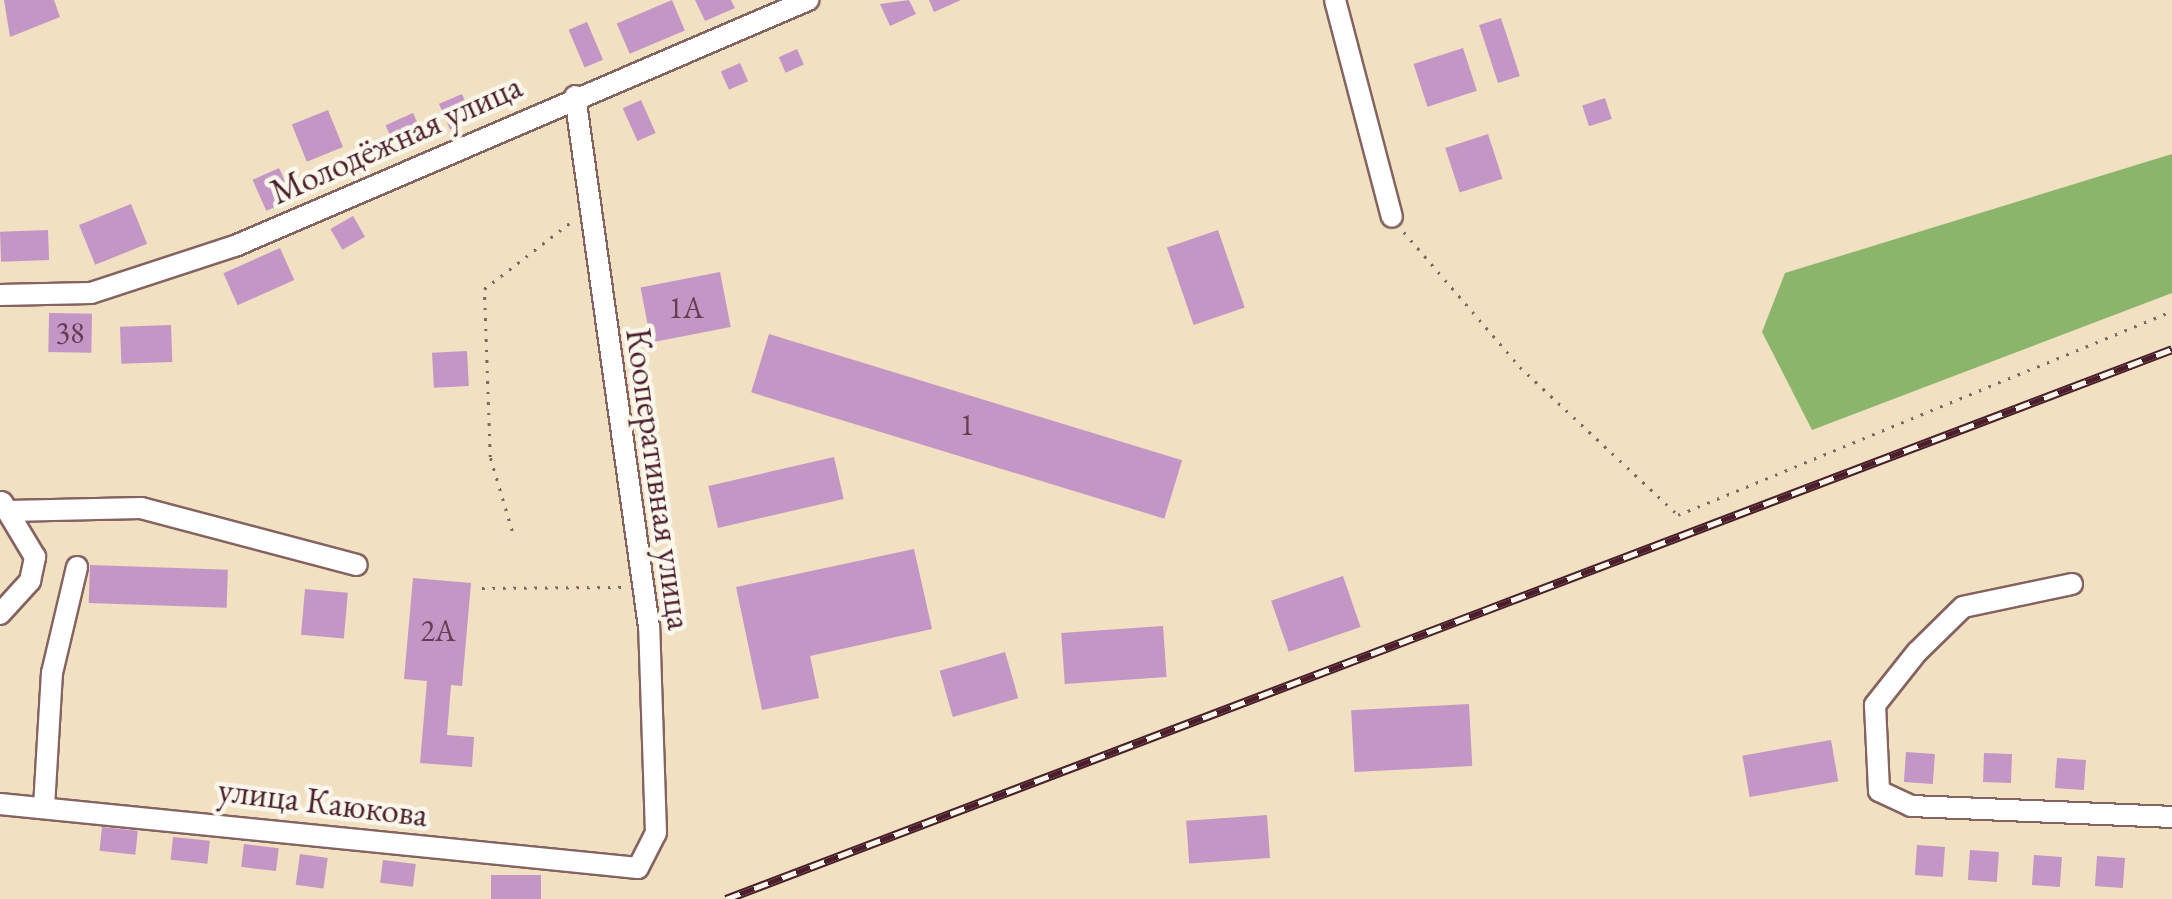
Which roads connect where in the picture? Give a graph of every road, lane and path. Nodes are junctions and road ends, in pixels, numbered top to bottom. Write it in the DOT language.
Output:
graph roads {
  1 [pos="808,0"];
  2 [pos="1335,0"];
  3 [pos="575,96"];
  4 [pos="590,212"];
  5 [pos="1392,217"];
  6 [pos="0,295"];
  7 [pos="2172,311"];
  8 [pos="4,505"];
  9 [pos="512,531"];
  10 [pos="357,565"];
  11 [pos="77,567"];
  12 [pos="2072,584"];
  13 [pos="643,586"];
  14 [pos="482,588"];
  15 [pos="0,614"];
  16 [pos="0,804"];
  17 [pos="44,807"];
  18 [pos="2172,817"];
  19 [pos="638,868"];
  1 -- 3 [label="street, Молодёжная улица"];
  2 -- 5 [label="street"];
  3 -- 4 [label="street, Кооперативная улица"];
  3 -- 6 [label="street, Молодёжная улица"];
  4 -- 9 [label="path"];
  4 -- 13 [label="street, Кооперативная улица"];
  5 -- 7 [label="path"];
  8 -- 10 [label="street"];
  8 -- 15 [label="street"];
  11 -- 17 [label="street"];
  12 -- 18 [label="street"];
  13 -- 14 [label="path"];
  13 -- 19 [label="street, Кооперативная улица"];
  16 -- 17 [label="street, улица Каюкова"];
  17 -- 19 [label="street, улица Каюкова"];
}
